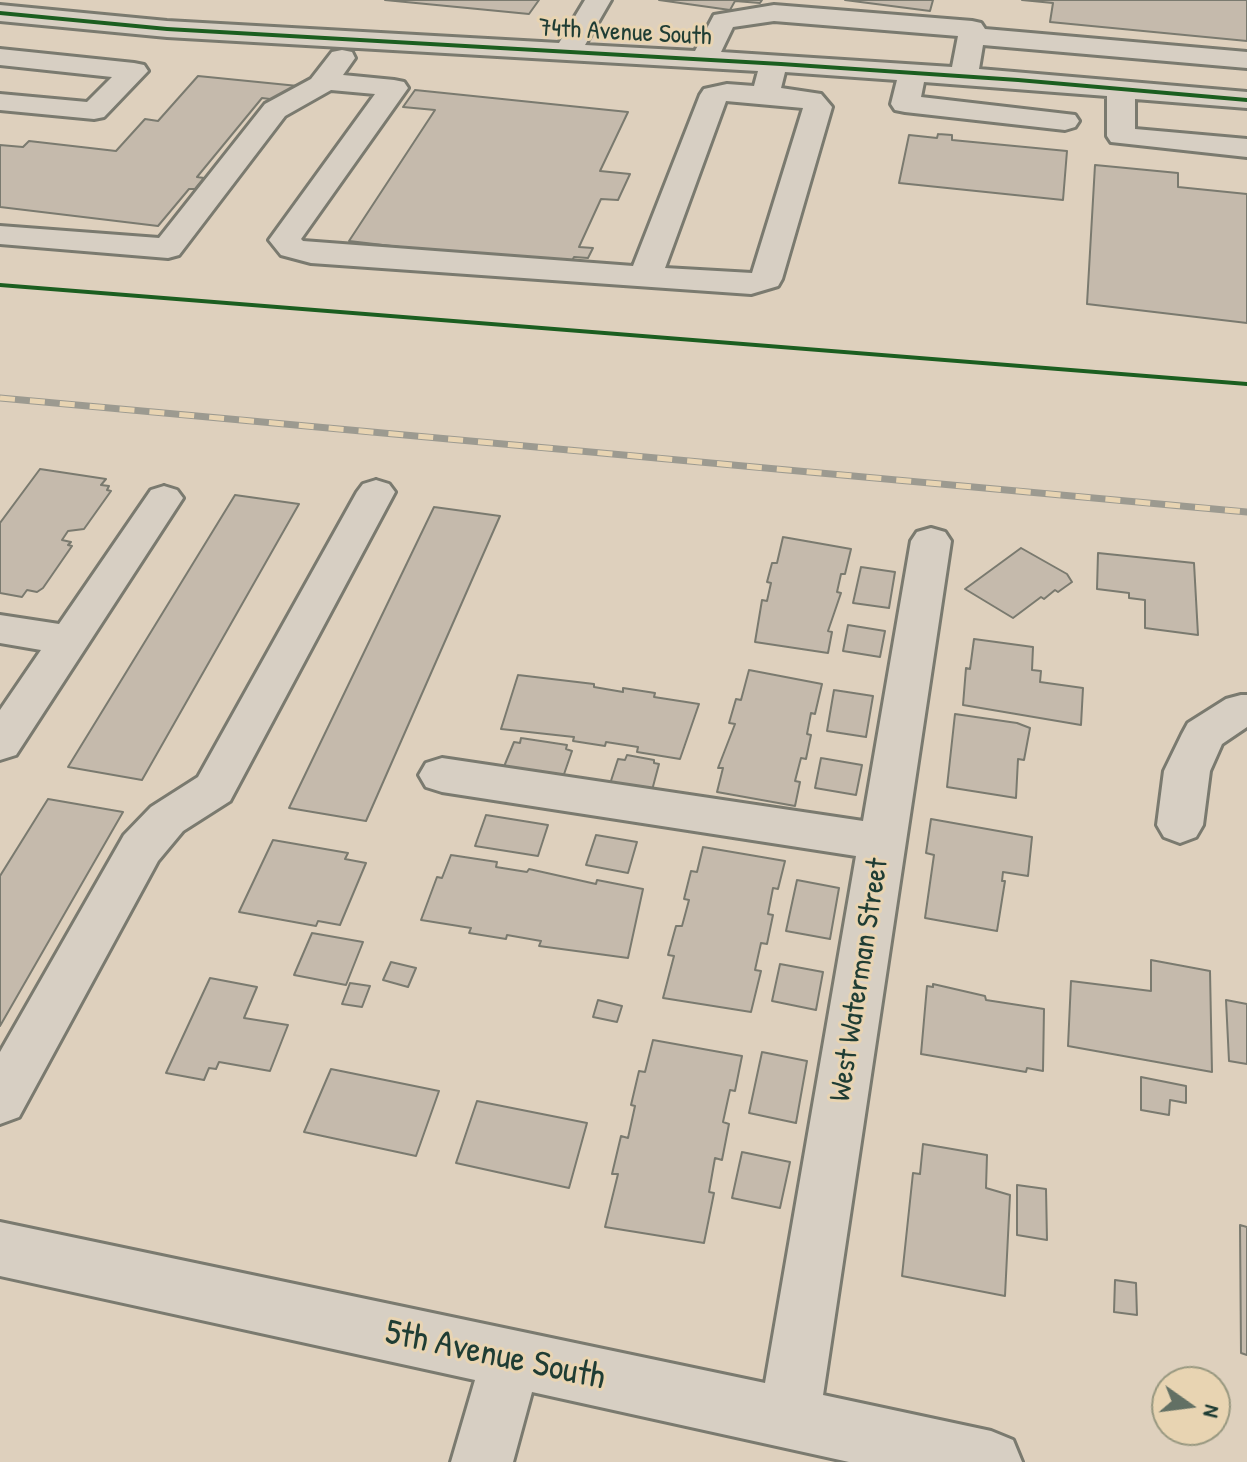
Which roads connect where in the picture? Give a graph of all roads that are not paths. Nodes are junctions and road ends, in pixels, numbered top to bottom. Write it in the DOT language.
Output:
graph roads {
  1 [pos="598,0"];
  2 [pos="976,0"];
  3 [pos="318,12"];
  4 [pos="5,18"];
  5 [pos="972,33"];
  6 [pos="305,37"];
  7 [pos="355,40"];
  8 [pos="567,52"];
  9 [pos="0,57"];
  10 [pos="704,59"];
  11 [pos="1240,60"];
  12 [pos="774,63"];
  13 [pos="912,73"];
  14 [pos="964,76"];
  15 [pos="325,81"];
  16 [pos="1121,89"];
  17 [pos="765,95"];
  18 [pos="1242,100"];
  19 [pos="0,102"];
  20 [pos="1065,121"];
  21 [pos="1247,148"];
  22 [pos="0,235"];
  23 [pos="645,277"];
  24 [pos="376,492"];
  25 [pos="164,498"];
  26 [pos="931,541"];
  27 [pos="0,629"];
  28 [pos="69,640"];
  29 [pos="1247,710"];
  30 [pos="0,744"];
  31 [pos="442,775"];
  32 [pos="1180,825"];
  33 [pos="882,842"];
  34 [pos="0,1101"];
  35 [pos="0,1249"];
  36 [pos="511,1359"];
  37 [pos="789,1419"];
  38 [pos="482,1462"];
  39 [pos="991,1462"];
  1 -- 8 [label="street"];
  2 -- 5 [label="street"];
  3 -- 6 [label="street"];
  4 -- 6 [label="street, 74th Avenue South"];
  5 -- 10 [label="street"];
  5 -- 11 [label="street"];
  5 -- 14 [label="street"];
  6 -- 7 [label="street, 74th Avenue South"];
  7 -- 8 [label="street, 74th Avenue South"];
  7 -- 15 [label="street"];
  8 -- 10 [label="street, 74th Avenue South"];
  9 -- 19 [label="street"];
  10 -- 12 [label="street, 74th Avenue South"];
  11 -- 18 [label="street"];
  12 -- 13 [label="street, 74th Avenue South"];
  12 -- 17 [label="street"];
  13 -- 14 [label="street, 74th Avenue South"];
  13 -- 20 [label="street"];
  14 -- 16 [label="street, 74th Avenue South"];
  15 -- 22 [label="street"];
  15 -- 23 [label="street"];
  16 -- 18 [label="street, 74th Avenue South"];
  16 -- 21 [label="street"];
  17 -- 23 [label="street"];
  17 -- 23 [label="street"];
  24 -- 34 [label="street"];
  25 -- 28 [label="street"];
  26 -- 33 [label="street, West Waterman Street"];
  27 -- 28 [label="street"];
  28 -- 30 [label="street"];
  29 -- 32 [label="street"];
  31 -- 33 [label="street"];
  33 -- 37 [label="street, West Waterman Street"];
  35 -- 36 [label="street, 5th Avenue South"];
  36 -- 37 [label="street, 5th Avenue South"];
  36 -- 38 [label="street"];
  37 -- 39 [label="street, 5th Avenue South"];
}
